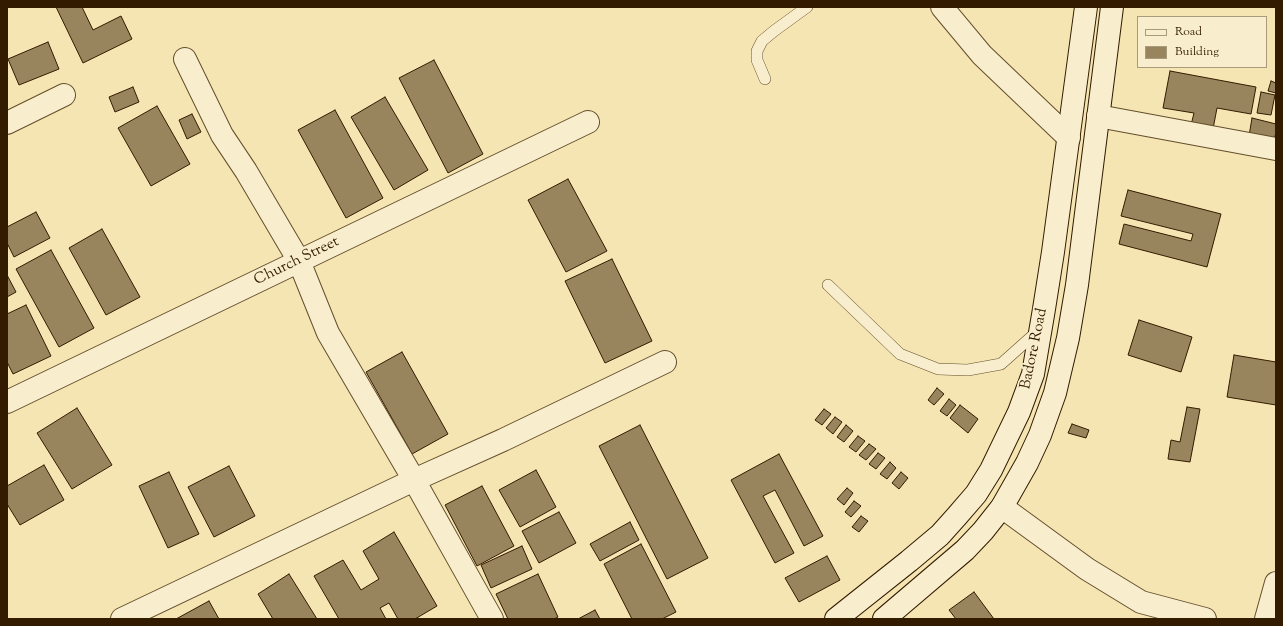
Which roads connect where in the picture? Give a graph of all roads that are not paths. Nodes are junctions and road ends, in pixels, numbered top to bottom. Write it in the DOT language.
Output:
graph roads {
  1 [pos="807,7"];
  2 [pos="942,7"];
  3 [pos="1086,7"];
  4 [pos="1112,7"];
  5 [pos="185,59"];
  6 [pos="764,79"];
  7 [pos="64,95"];
  8 [pos="1098,116"];
  9 [pos="588,122"];
  10 [pos="7,123"];
  11 [pos="1069,138"];
  12 [pos="1276,149"];
  13 [pos="299,261"];
  14 [pos="828,285"];
  15 [pos="1041,328"];
  16 [pos="665,362"];
  17 [pos="7,402"];
  18 [pos="414,480"];
  19 [pos="1002,507"];
  20 [pos="1276,583"];
  21 [pos="122,619"];
  22 [pos="492,619"];
  23 [pos="836,619"];
  24 [pos="884,619"];
  25 [pos="1205,619"];
  26 [pos="1266,619"];
  1 -- 6 [label="lane"];
  2 -- 11 [label="street"];
  3 -- 11 [label="street, Badore Road"];
  4 -- 8 [label="street, Badore Road"];
  5 -- 13 [label="street"];
  7 -- 10 [label="street"];
  8 -- 12 [label="street"];
  8 -- 19 [label="street, Badore Road"];
  9 -- 13 [label="street, Church Street"];
  11 -- 15 [label="street, Badore Road"];
  13 -- 17 [label="street, Church Street"];
  13 -- 18 [label="street"];
  14 -- 15 [label="lane"];
  15 -- 23 [label="street, Badore Road"];
  16 -- 18 [label="street"];
  18 -- 21 [label="street"];
  18 -- 22 [label="street"];
  19 -- 24 [label="street, Badore Road"];
  19 -- 25 [label="street"];
  20 -- 26 [label="street"];
}
